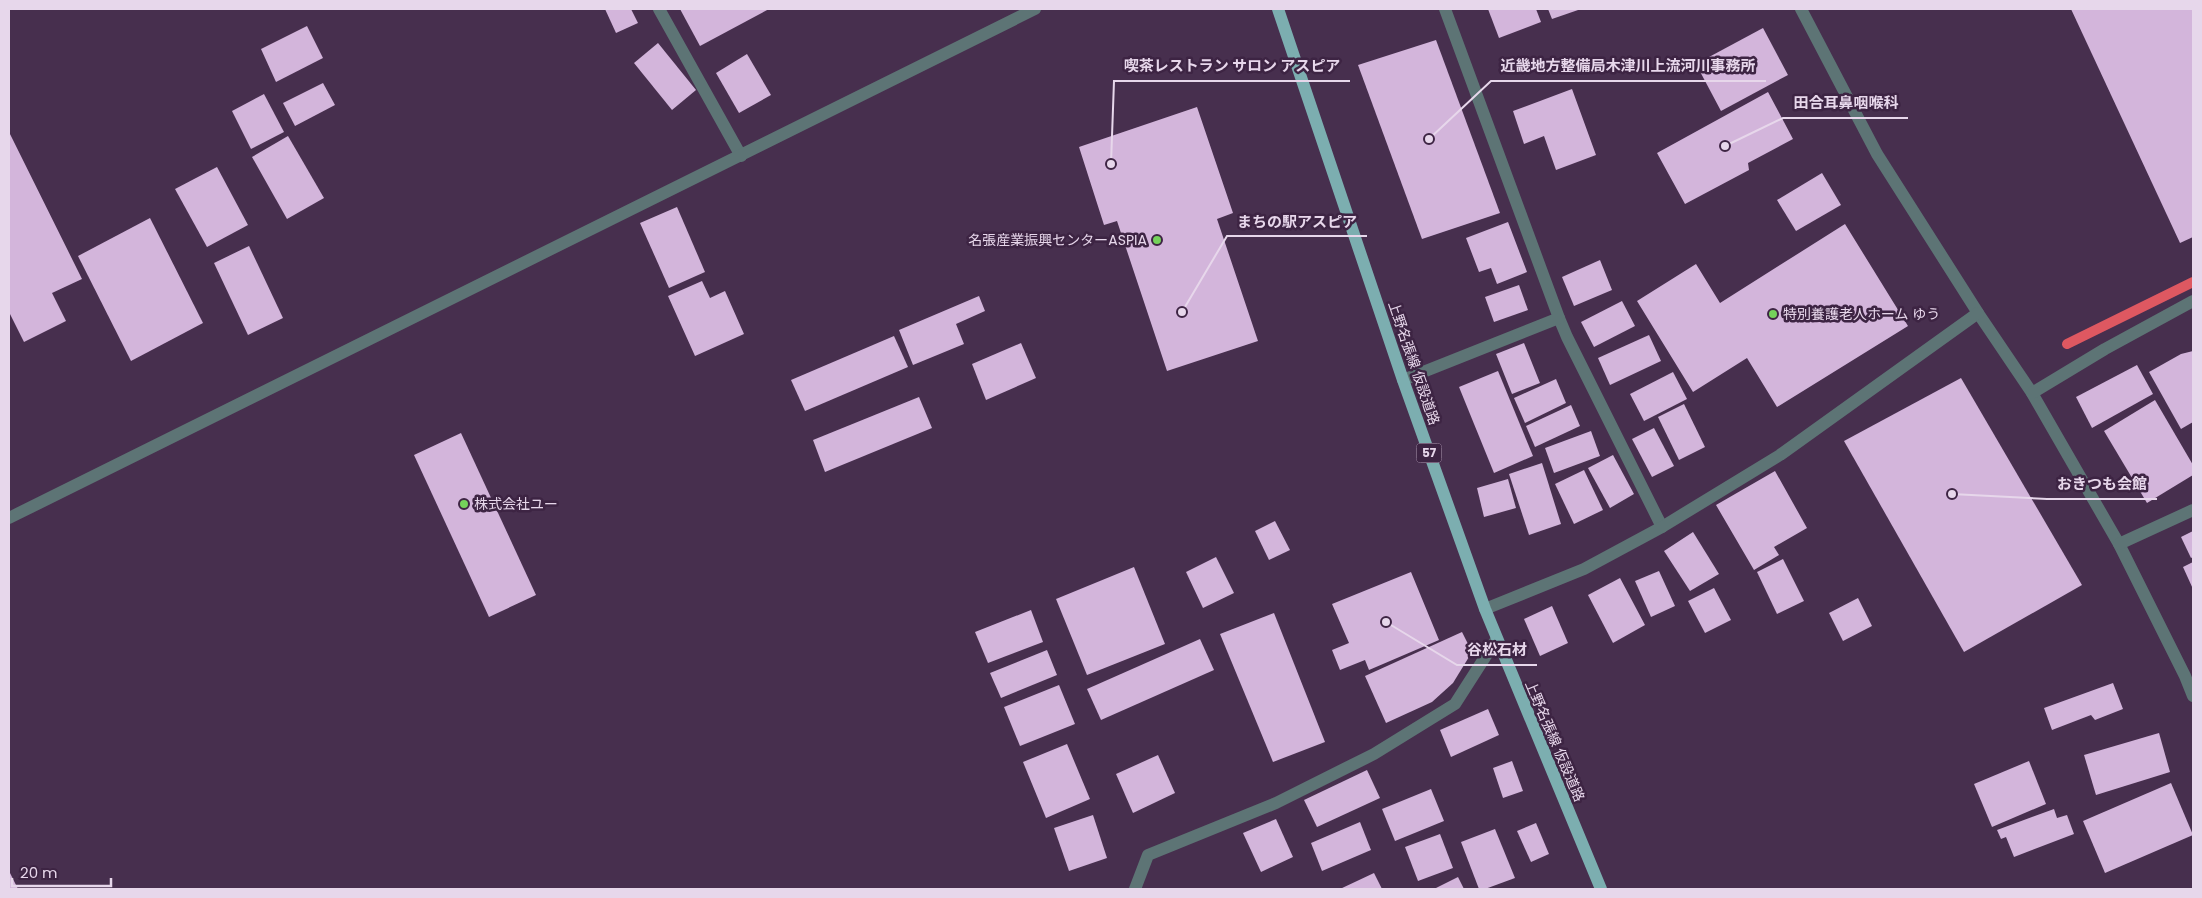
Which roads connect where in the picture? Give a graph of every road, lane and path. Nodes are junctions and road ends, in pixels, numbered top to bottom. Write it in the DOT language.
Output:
graph roads {
  1 [pos="659,9"];
  2 [pos="1035,9"];
  3 [pos="1278,9"];
  4 [pos="1445,9"];
  5 [pos="1802,9"];
  6 [pos="741,156"];
  7 [pos="2193,301"];
  8 [pos="1978,313"];
  9 [pos="1560,318"];
  10 [pos="1403,380"];
  11 [pos="2032,393"];
  12 [pos="2193,510"];
  13 [pos="9,518"];
  14 [pos="1662,527"];
  15 [pos="2119,544"];
  16 [pos="1485,609"];
  17 [pos="1496,640"];
  18 [pos="2189,675"];
  19 [pos="2193,696"];
  20 [pos="1135,889"];
  21 [pos="1601,889"];
  1 -- 6 [label="street"];
  2 -- 6 [label="street"];
  3 -- 10 [label="main road, 上野名張線 仮設道路 / 57"];
  4 -- 9 [label="street"];
  5 -- 8 [label="street"];
  6 -- 13 [label="street"];
  7 -- 11 [label="street"];
  8 -- 11 [label="street"];
  8 -- 14 [label="street"];
  9 -- 10 [label="street"];
  9 -- 14 [label="street"];
  10 -- 16 [label="main road, 上野名張線 仮設道路 / 57"];
  11 -- 15 [label="street"];
  12 -- 15 [label="street"];
  14 -- 16 [label="street"];
  15 -- 18 [label="street"];
  16 -- 17 [label="main road, 上野名張線 仮設道路 / 57"];
  17 -- 20 [label="street"];
  17 -- 21 [label="main road, 上野名張線 仮設道路 / 57"];
  18 -- 19 [label="street"];
}
